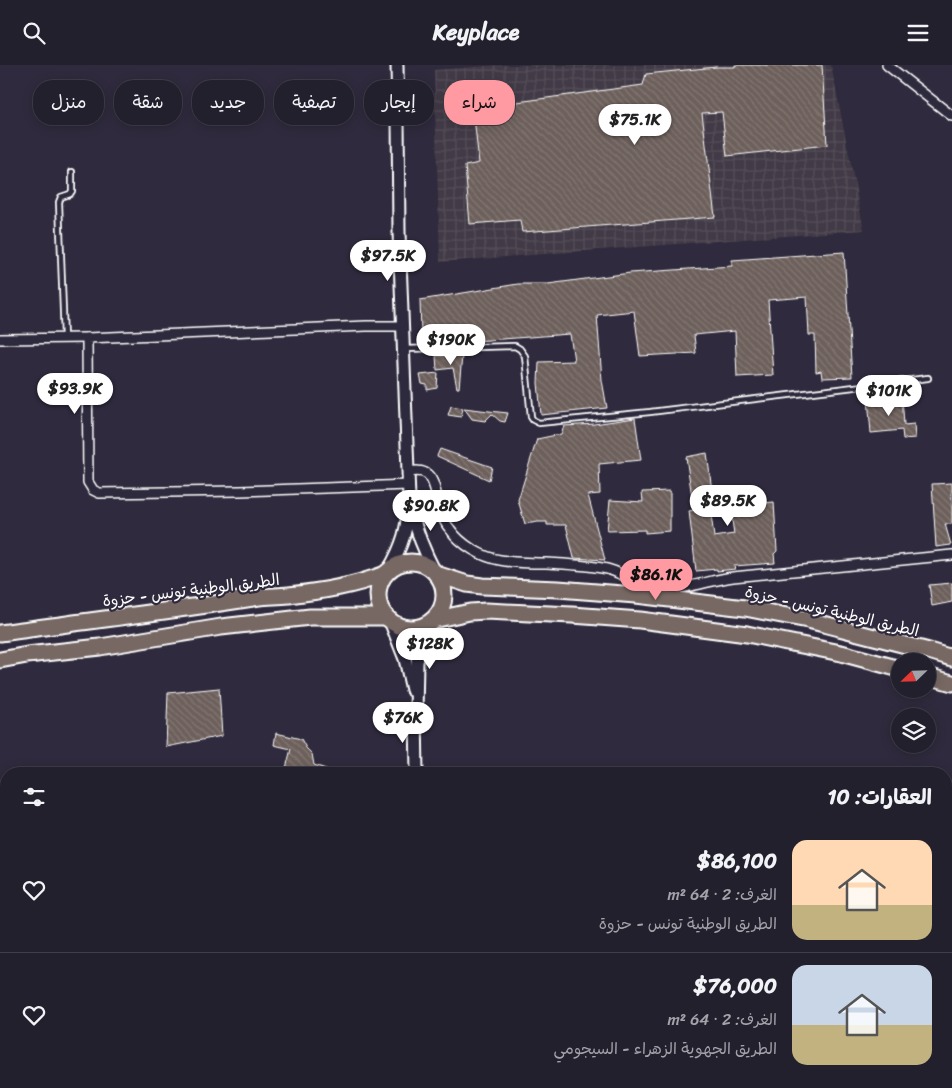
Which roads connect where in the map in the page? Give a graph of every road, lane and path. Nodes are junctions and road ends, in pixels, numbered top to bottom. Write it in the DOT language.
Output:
graph roads {
  1 [pos="397,65"];
  2 [pos="887,65"];
  3 [pos="952,116"];
  4 [pos="72,172"];
  5 [pos="402,326"];
  6 [pos="87,337"];
  7 [pos="64,338"];
  8 [pos="0,339"];
  9 [pos="404,349"];
  10 [pos="928,378"];
  11 [pos="409,472"];
  12 [pos="409,485"];
  13 [pos="409,499"];
  14 [pos="952,555"];
  15 [pos="387,573"];
  16 [pos="436,573"];
  17 [pos="388,619"];
  18 [pos="431,621"];
  19 [pos="0,633"];
  20 [pos="952,658"];
  21 [pos="0,660"];
  22 [pos="891,667"];
  23 [pos="936,678"];
  24 [pos="952,683"];
  25 [pos="416,714"];
  26 [pos="417,767"];
  1 -- 5 [label="main road"];
  2 -- 3 [label="street"];
  4 -- 7 [label="lane"];
  5 -- 6 [label="street"];
  5 -- 9 [label="main road"];
  6 -- 7 [label="street"];
  6 -- 12 [label="street"];
  7 -- 8 [label="street"];
  9 -- 10 [label="lane"];
  9 -- 11 [label="main road"];
  11 -- 12 [label="main road"];
  11 -- 14 [label="street"];
  12 -- 13 [label="main road"];
  13 -- 15 [label="main road"];
  13 -- 16 [label="main road"];
  15 -- 16 [label="highway"];
  15 -- 17 [label="highway"];
  15 -- 19 [label="highway, الطريق الوطنية تونس - حزوة"];
  16 -- 18 [label="highway"];
  16 -- 20 [label="highway, الطريق الوطنية تونس - حزوة"];
  17 -- 18 [label="highway"];
  17 -- 21 [label="highway"];
  17 -- 25 [label="main road"];
  18 -- 22 [label="highway"];
  18 -- 25 [label="main road"];
  23 -- 24 [label="highway"];
  25 -- 26 [label="main road"];
}
